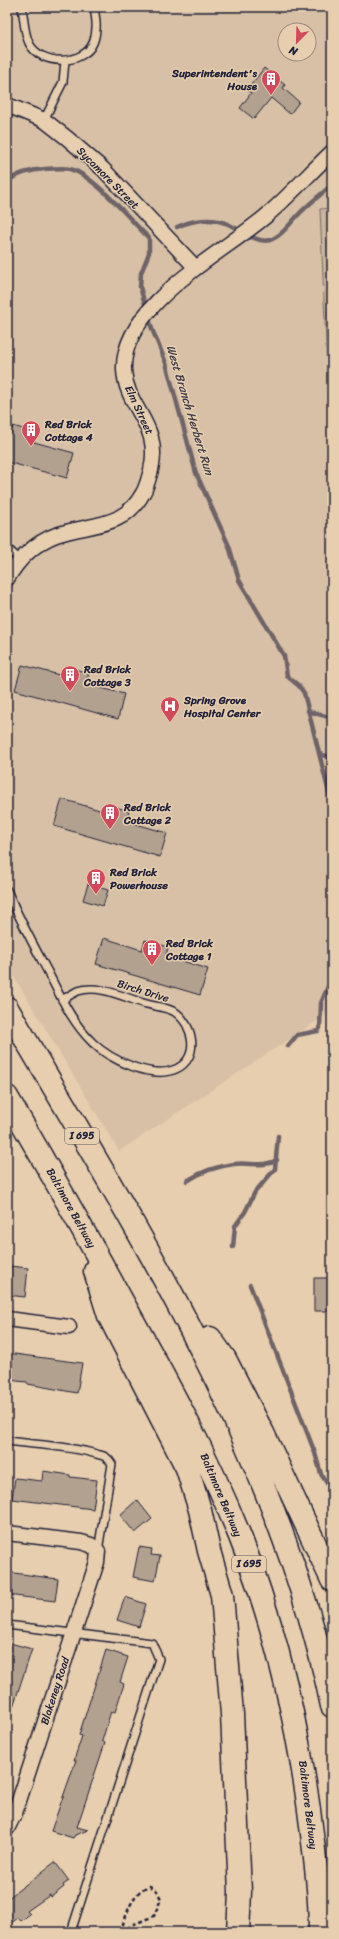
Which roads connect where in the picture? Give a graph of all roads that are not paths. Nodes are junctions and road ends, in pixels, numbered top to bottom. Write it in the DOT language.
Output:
graph roads {
  1 [pos="22,7"];
  2 [pos="94,7"];
  3 [pos="65,60"];
  4 [pos="7,105"];
  5 [pos="44,120"];
  6 [pos="332,152"];
  7 [pos="196,268"];
  8 [pos="7,548"];
  9 [pos="20,560"];
  10 [pos="7,579"];
  11 [pos="7,890"];
  12 [pos="62,1000"];
  13 [pos="7,1008"];
  14 [pos="7,1098"];
  15 [pos="82,1227"];
  16 [pos="157,1264"];
  17 [pos="7,1319"];
  18 [pos="69,1327"];
  19 [pos="7,1441"];
  20 [pos="7,1532"];
  21 [pos="98,1551"];
  22 [pos="332,1580"];
  23 [pos="7,1625"];
  24 [pos="74,1633"];
  25 [pos="332,1706"];
  26 [pos="7,1829"];
  27 [pos="71,1932"];
  28 [pos="238,1932"];
  29 [pos="320,1932"];
  1 -- 3 [label="lane"];
  2 -- 3 [label="lane"];
  3 -- 5 [label="lane"];
  4 -- 5 [label="street, Sycamore Street"];
  5 -- 7 [label="street, Sycamore Street"];
  6 -- 7 [label="street, Elm Street"];
  7 -- 9 [label="street, Elm Street"];
  8 -- 9 [label="lane"];
  9 -- 10 [label="street, Elm Street"];
  11 -- 12 [label="lane, Birch Drive"];
  12 -- 12 [label="lane, Birch Drive"];
  13 -- 16 [label="highway, I 695"];
  14 -- 15 [label="highway, Baltimore Beltway / I 695"];
  15 -- 28 [label="highway"];
  15 -- 29 [label="highway, Baltimore Beltway / I 695"];
  16 -- 22 [label="highway"];
  16 -- 25 [label="highway, I 695"];
  17 -- 18 [label="street"];
  19 -- 21 [label="lane"];
  20 -- 21 [label="street"];
  21 -- 24 [label="street, Blakeney Road"];
  23 -- 24 [label="lane"];
  24 -- 26 [label="street, Blakeney Road"];
  24 -- 27 [label="lane"];
}
